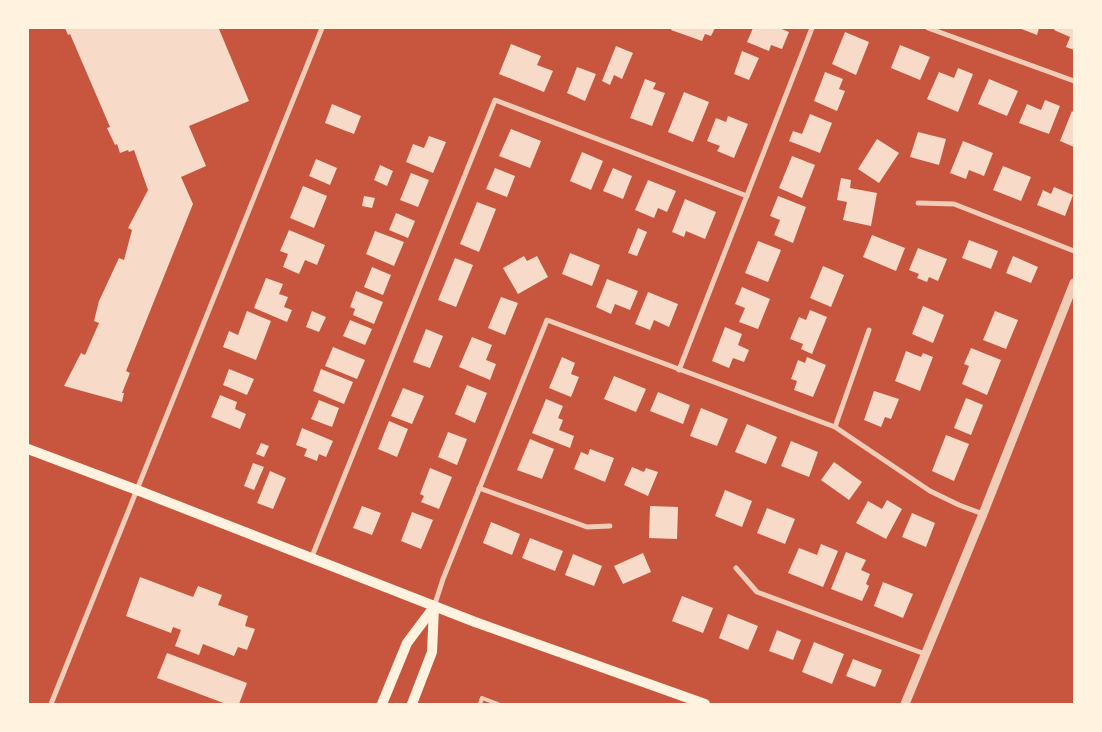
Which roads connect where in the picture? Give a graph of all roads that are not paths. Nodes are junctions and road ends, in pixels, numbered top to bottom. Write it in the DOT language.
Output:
graph roads {
  1 [pos="322,28"];
  2 [pos="812,28"];
  3 [pos="928,28"];
  4 [pos="1074,81"];
  5 [pos="748,196"];
  6 [pos="918,203"];
  7 [pos="1074,250"];
  8 [pos="1074,283"];
  9 [pos="869,330"];
  10 [pos="679,370"];
  11 [pos="834,428"];
  12 [pos="28,449"];
  13 [pos="480,488"];
  14 [pos="136,490"];
  15 [pos="983,514"];
  16 [pos="610,526"];
  17 [pos="311,559"];
  18 [pos="736,568"];
  19 [pos="434,607"];
  20 [pos="925,654"];
  21 [pos="51,704"];
  22 [pos="382,704"];
  23 [pos="412,704"];
  24 [pos="480,704"];
  25 [pos="498,704"];
  26 [pos="706,704"];
  27 [pos="905,704"];
  1 -- 14 [label="street"];
  2 -- 5 [label="street"];
  3 -- 4 [label="street"];
  5 -- 10 [label="street"];
  5 -- 17 [label="street"];
  6 -- 7 [label="street"];
  8 -- 15 [label="street"];
  9 -- 11 [label="street"];
  10 -- 11 [label="street"];
  10 -- 13 [label="street"];
  11 -- 15 [label="street"];
  12 -- 14 [label="main road"];
  13 -- 16 [label="street"];
  13 -- 19 [label="street"];
  14 -- 17 [label="main road"];
  14 -- 21 [label="street"];
  15 -- 20 [label="street"];
  17 -- 19 [label="main road"];
  18 -- 20 [label="street"];
  19 -- 22 [label="main road"];
  19 -- 23 [label="main road"];
  19 -- 26 [label="main road"];
  20 -- 27 [label="street"];
  24 -- 25 [label="lane"];
}
